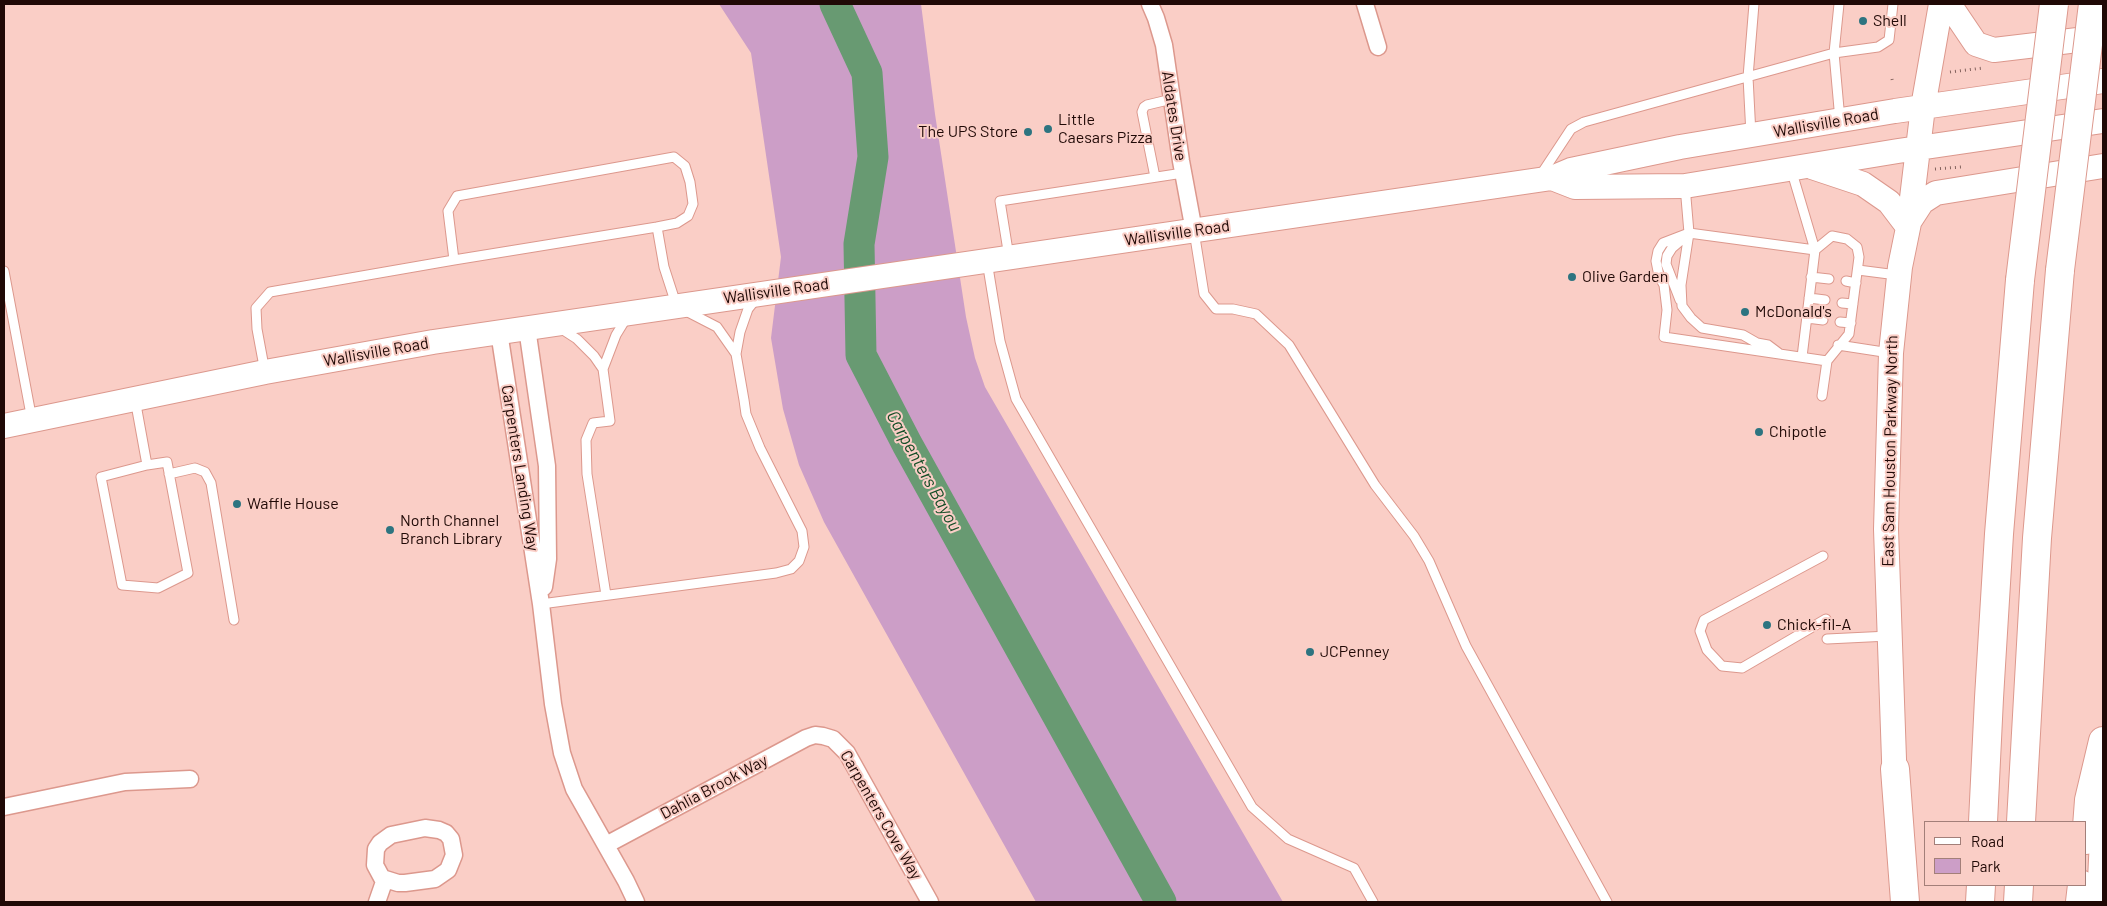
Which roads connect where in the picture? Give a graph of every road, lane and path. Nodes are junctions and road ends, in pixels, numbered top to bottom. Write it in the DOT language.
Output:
graph roads {
  1 [pos="1150,4"];
  2 [pos="1365,4"];
  3 [pos="1754,4"];
  4 [pos="1839,4"];
  5 [pos="1893,4"];
  6 [pos="1941,4"];
  7 [pos="1948,4"];
  8 [pos="2054,4"];
  9 [pos="2093,4"];
  10 [pos="2103,37"];
  11 [pos="1378,47"];
  12 [pos="1834,53"];
  13 [pos="1748,77"];
  14 [pos="2103,81"];
  15 [pos="1172,99"];
  16 [pos="1923,107"];
  17 [pos="1840,121"];
  18 [pos="2103,121"];
  19 [pos="1751,135"];
  20 [pos="1918,148"];
  21 [pos="2103,166"];
  22 [pos="1800,167"];
  23 [pos="1183,173"];
  24 [pos="1155,177"];
  25 [pos="1544,180"];
  26 [pos="1686,186"];
  27 [pos="1908,225"];
  28 [pos="657,227"];
  29 [pos="1194,231"];
  30 [pos="1689,233"];
  31 [pos="1815,250"];
  32 [pos="998,259"];
  33 [pos="454,260"];
  34 [pos="1858,270"];
  35 [pos="4,271"];
  36 [pos="1899,276"];
  37 [pos="1812,277"];
  38 [pos="1829,279"];
  39 [pos="1846,281"];
  40 [pos="1856,283"];
  41 [pos="760,294"];
  42 [pos="1809,298"];
  43 [pos="1825,300"];
  44 [pos="1842,303"];
  45 [pos="1853,304"];
  46 [pos="676,306"];
  47 [pos="1682,306"];
  48 [pos="629,313"];
  49 [pos="1807,318"];
  50 [pos="1823,320"];
  51 [pos="1840,322"];
  52 [pos="555,324"];
  53 [pos="1851,324"];
  54 [pos="527,328"];
  55 [pos="499,332"];
  56 [pos="1838,345"];
  57 [pos="1890,353"];
  58 [pos="736,354"];
  59 [pos="1780,354"];
  60 [pos="1802,357"];
  61 [pos="1827,361"];
  62 [pos="603,369"];
  63 [pos="265,372"];
  64 [pos="1822,396"];
  65 [pos="135,399"];
  66 [pos="32,420"];
  67 [pos="4,426"];
  68 [pos="147,465"];
  69 [pos="169,474"];
  70 [pos="1823,556"];
  71 [pos="606,595"];
  72 [pos="541,604"];
  73 [pos="1826,619"];
  74 [pos="234,620"];
  75 [pos="1890,636"];
  76 [pos="1827,639"];
  77 [pos="823,736"];
  78 [pos="2103,741"];
  79 [pos="1895,769"];
  80 [pos="190,779"];
  81 [pos="4,807"];
  82 [pos="2103,817"];
  83 [pos="1983,821"];
  84 [pos="2022,821"];
  85 [pos="2087,830"];
  86 [pos="606,845"];
  87 [pos="384,879"];
  88 [pos="1981,886"];
  89 [pos="2019,886"];
  90 [pos="2082,886"];
  91 [pos="377,902"];
  92 [pos="636,902"];
  93 [pos="930,902"];
  94 [pos="1373,902"];
  95 [pos="1607,902"];
  96 [pos="1894,902"];
  97 [pos="1905,902"];
  98 [pos="1980,902"];
  99 [pos="2018,902"];
  100 [pos="2080,902"];
  101 [pos="2099,902"];
  1 -- 15 [label="street, Aldates Drive"];
  2 -- 11 [label="street"];
  3 -- 13 [label="lane"];
  4 -- 12 [label="lane"];
  5 -- 12 [label="lane"];
  6 -- 16 [label="main road, East Sam Houston Parkway North"];
  7 -- 10 [label="main road"];
  8 -- 83 [label="highway, bridge"];
  9 -- 84 [label="highway, bridge"];
  12 -- 13 [label="lane"];
  12 -- 17 [label="lane"];
  13 -- 19 [label="lane"];
  13 -- 25 [label="lane"];
  14 -- 16 [label="main road, Wallisville Road"];
  15 -- 23 [label="street, Aldates Drive"];
  15 -- 24 [label="lane"];
  16 -- 17 [label="main road, Wallisville Road"];
  16 -- 20 [label="main road, East Sam Houston Parkway North"];
  17 -- 19 [label="main road, Wallisville Road"];
  18 -- 20 [label="main road, Wallisville Road"];
  19 -- 25 [label="main road, Wallisville Road"];
  20 -- 22 [label="main road, Wallisville Road"];
  20 -- 27 [label="main road, East Sam Houston Parkway North"];
  21 -- 27 [label="main road"];
  22 -- 26 [label="main road, Wallisville Road"];
  22 -- 27 [label="main road"];
  22 -- 31 [label="lane"];
  23 -- 24 [label="lane"];
  23 -- 29 [label="street, Aldates Drive"];
  24 -- 32 [label="lane"];
  25 -- 26 [label="main road, Wallisville Road"];
  25 -- 29 [label="main road, Wallisville Road"];
  26 -- 30 [label="lane"];
  27 -- 36 [label="main road, East Sam Houston Parkway North"];
  28 -- 33 [label="lane"];
  28 -- 33 [label="lane"];
  28 -- 46 [label="lane"];
  29 -- 32 [label="main road, Wallisville Road"];
  29 -- 95 [label="lane"];
  30 -- 31 [label="lane"];
  30 -- 47 [label="lane"];
  30 -- 47 [label="lane"];
  30 -- 59 [label="lane"];
  31 -- 34 [label="lane"];
  31 -- 37 [label="lane"];
  32 -- 41 [label="main road, Wallisville Road"];
  32 -- 94 [label="lane"];
  33 -- 63 [label="lane"];
  34 -- 36 [label="lane"];
  34 -- 40 [label="lane"];
  35 -- 66 [label="lane"];
  36 -- 57 [label="main road, East Sam Houston Parkway North"];
  37 -- 38 [label="lane"];
  37 -- 42 [label="lane"];
  39 -- 40 [label="lane"];
  40 -- 45 [label="lane"];
  41 -- 46 [label="main road, Wallisville Road"];
  41 -- 58 [label="lane"];
  42 -- 43 [label="lane"];
  42 -- 49 [label="lane"];
  44 -- 45 [label="lane"];
  45 -- 53 [label="lane"];
  46 -- 48 [label="main road, Wallisville Road"];
  46 -- 58 [label="lane"];
  47 -- 59 [label="lane"];
  48 -- 52 [label="main road, Wallisville Road"];
  48 -- 62 [label="lane"];
  49 -- 50 [label="lane"];
  49 -- 60 [label="lane"];
  51 -- 53 [label="lane"];
  52 -- 54 [label="main road, Wallisville Road"];
  52 -- 62 [label="lane"];
  53 -- 56 [label="lane"];
  54 -- 55 [label="main road, Wallisville Road"];
  54 -- 72 [label="street, Carpenters Landing Way"];
  55 -- 63 [label="main road, Wallisville Road"];
  55 -- 72 [label="street, Carpenters Landing Way"];
  56 -- 57 [label="lane"];
  56 -- 61 [label="lane"];
  57 -- 75 [label="main road, East Sam Houston Parkway North"];
  58 -- 71 [label="lane"];
  59 -- 60 [label="lane"];
  60 -- 61 [label="lane"];
  61 -- 64 [label="lane"];
  62 -- 71 [label="lane"];
  63 -- 65 [label="main road, Wallisville Road"];
  65 -- 66 [label="main road, Wallisville Road"];
  65 -- 68 [label="lane"];
  66 -- 67 [label="main road, Wallisville Road"];
  68 -- 69 [label="lane"];
  68 -- 69 [label="lane"];
  69 -- 74 [label="lane"];
  70 -- 73 [label="lane"];
  71 -- 72 [label="lane"];
  72 -- 86 [label="street, Carpenters Landing Way"];
  75 -- 76 [label="lane"];
  75 -- 79 [label="main road, East Sam Houston Parkway North"];
  77 -- 86 [label="street, Dahlia Brook Way"];
  77 -- 93 [label="street, Carpenters Cove Way"];
  78 -- 85 [label="highway"];
  79 -- 96 [label="main road, East Sam Houston Parkway North"];
  79 -- 97 [label="highway"];
  80 -- 81 [label="street"];
  82 -- 101 [label="main road"];
  86 -- 92 [label="street, Carpenters Landing Way"];
  87 -- 87 [label="street"];
  87 -- 91 [label="street"];
  88 -- 98 [label="highway"];
  89 -- 99 [label="highway"];
  90 -- 100 [label="highway"];
}
